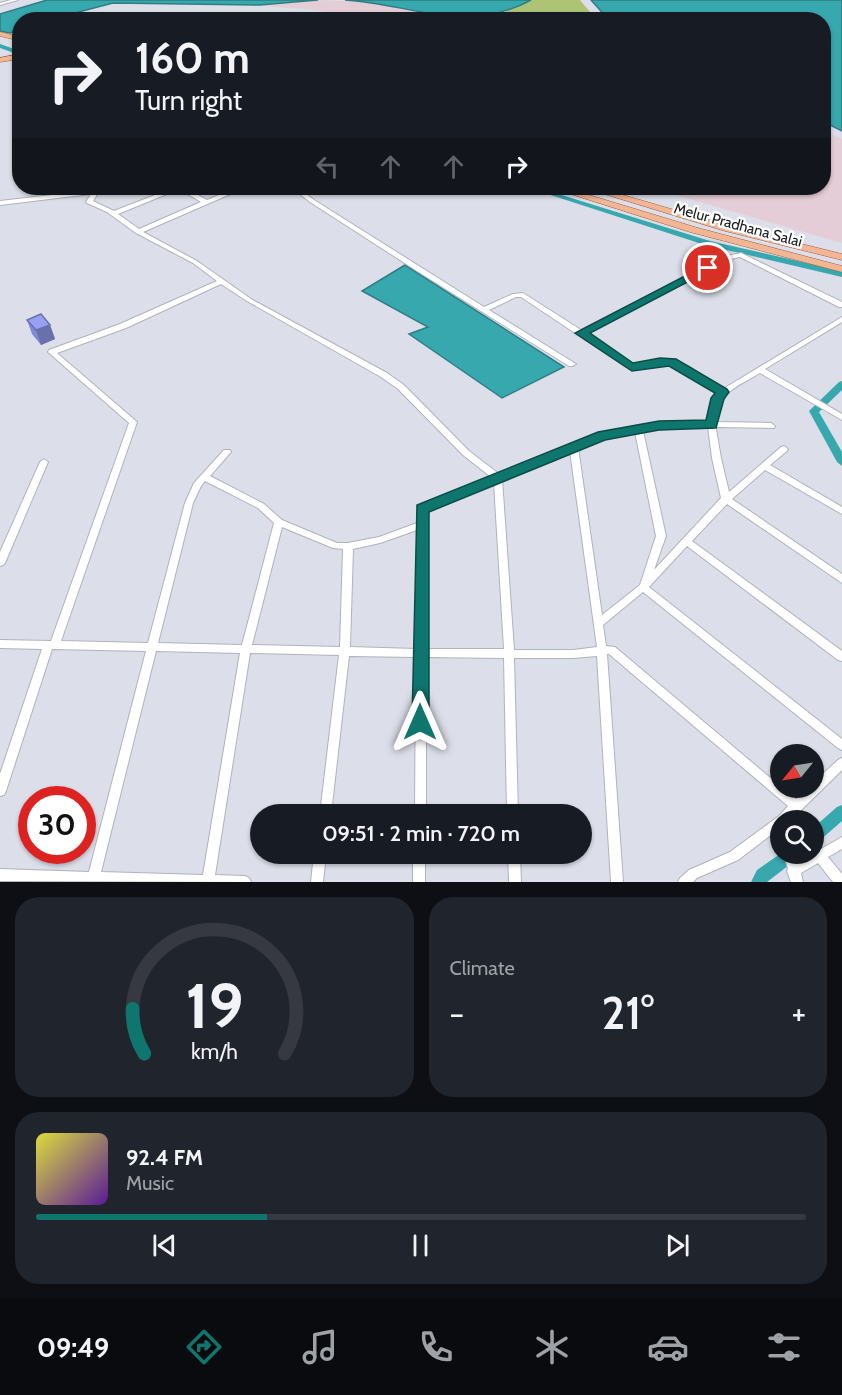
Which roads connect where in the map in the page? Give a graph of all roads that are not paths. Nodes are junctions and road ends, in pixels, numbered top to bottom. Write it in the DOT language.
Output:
graph roads {
  1 [pos="16,0"];
  2 [pos="0,4"];
  3 [pos="67,195"];
  4 [pos="94,195"];
  5 [pos="161,195"];
  6 [pos="192,195"];
  7 [pos="225,195"];
  8 [pos="304,195"];
  9 [pos="580,195"];
  10 [pos="614,195"];
  11 [pos="0,202"];
  12 [pos="207,203"];
  13 [pos="113,214"];
  14 [pos="138,232"];
  15 [pos="842,258"];
  16 [pos="842,268"];
  17 [pos="222,281"];
  18 [pos="842,305"];
  19 [pos="483,310"];
  20 [pos="842,319"];
  21 [pos="581,333"];
  22 [pos="572,364"];
  23 [pos="759,369"];
  24 [pos="723,392"];
  25 [pos="842,417"];
  26 [pos="712,425"];
  27 [pos="771,426"];
  28 [pos="638,428"];
  29 [pos="574,446"];
  30 [pos="784,449"];
  31 [pos="227,452"];
  32 [pos="44,462"];
  33 [pos="765,466"];
  34 [pos="204,477"];
  35 [pos="498,478"];
  36 [pos="726,499"];
  37 [pos="842,511"];
  38 [pos="279,522"];
  39 [pos="422,525"];
  40 [pos="686,541"];
  41 [pos="348,546"];
  42 [pos="0,563"];
  43 [pos="842,579"];
  44 [pos="643,587"];
  45 [pos="598,624"];
  46 [pos="0,644"];
  47 [pos="52,645"];
  48 [pos="153,648"];
  49 [pos="246,650"];
  50 [pos="345,651"];
  51 [pos="602,651"];
  52 [pos="421,653"];
  53 [pos="509,653"];
  54 [pos="842,657"];
  55 [pos="842,745"];
  56 [pos="842,763"];
  57 [pos="0,792"];
  58 [pos="326,804"];
  59 [pos="420,804"];
  60 [pos="513,804"];
  61 [pos="796,806"];
  62 [pos="792,810"];
  63 [pos="770,829"];
  64 [pos="842,843"];
  65 [pos="824,854"];
  66 [pos="824,861"];
  67 [pos="319,864"];
  68 [pos="419,864"];
  69 [pos="514,864"];
  70 [pos="0,874"];
  71 [pos="92,880"];
  72 [pos="208,881"];
  73 [pos="245,882"];
  74 [pos="316,882"];
  75 [pos="419,882"];
  76 [pos="515,882"];
  77 [pos="617,882"];
  78 [pos="684,882"];
  79 [pos="841,882"];
  1 -- 2 [label="street"];
  3 -- 11 [label="street"];
  4 -- 13 [label="street"];
  5 -- 13 [label="street"];
  6 -- 12 [label="street"];
  7 -- 12 [label="street"];
  8 -- 19 [label="street"];
  9 -- 16 [label="main road, Melur Pradhana Salai"];
  10 -- 15 [label="main road, Melur Pradhana Salai"];
  12 -- 14 [label="street"];
  13 -- 14 [label="street"];
  14 -- 17 [label="street"];
  17 -- 35 [label="street"];
  17 -- 47 [label="street"];
  18 -- 21 [label="street"];
  19 -- 21 [label="street"];
  19 -- 22 [label="street"];
  20 -- 23 [label="street"];
  21 -- 24 [label="street"];
  23 -- 24 [label="street"];
  23 -- 25 [label="street"];
  24 -- 26 [label="street"];
  26 -- 27 [label="street"];
  26 -- 28 [label="street"];
  26 -- 36 [label="street"];
  28 -- 29 [label="street"];
  28 -- 44 [label="street"];
  29 -- 35 [label="street"];
  29 -- 45 [label="street"];
  30 -- 33 [label="street"];
  31 -- 34 [label="street"];
  32 -- 42 [label="street"];
  33 -- 36 [label="street"];
  33 -- 37 [label="street"];
  34 -- 38 [label="street"];
  34 -- 48 [label="street"];
  35 -- 39 [label="street"];
  35 -- 53 [label="street"];
  36 -- 40 [label="street"];
  36 -- 43 [label="street"];
  38 -- 41 [label="street"];
  38 -- 49 [label="street"];
  39 -- 41 [label="street"];
  39 -- 52 [label="street"];
  40 -- 44 [label="street"];
  40 -- 54 [label="street"];
  41 -- 50 [label="street"];
  44 -- 45 [label="street"];
  44 -- 55 [label="street"];
  45 -- 51 [label="street"];
  46 -- 47 [label="street"];
  47 -- 48 [label="street"];
  47 -- 57 [label="street"];
  48 -- 49 [label="street"];
  48 -- 71 [label="street"];
  49 -- 50 [label="street"];
  49 -- 72 [label="street"];
  50 -- 52 [label="street"];
  50 -- 58 [label="street"];
  51 -- 53 [label="street"];
  51 -- 61 [label="street"];
  51 -- 77 [label="street"];
  52 -- 53 [label="street"];
  52 -- 59 [label="street"];
  53 -- 60 [label="street"];
  56 -- 61 [label="street"];
  61 -- 62 [label="street"];
  63 -- 78 [label="street"];
  64 -- 65 [label="street"];
  66 -- 79 [label="street"];
  67 -- 74 [label="street"];
  68 -- 75 [label="street"];
  69 -- 76 [label="street"];
  70 -- 71 [label="street"];
  71 -- 72 [label="street"];
  72 -- 73 [label="street"];
}
